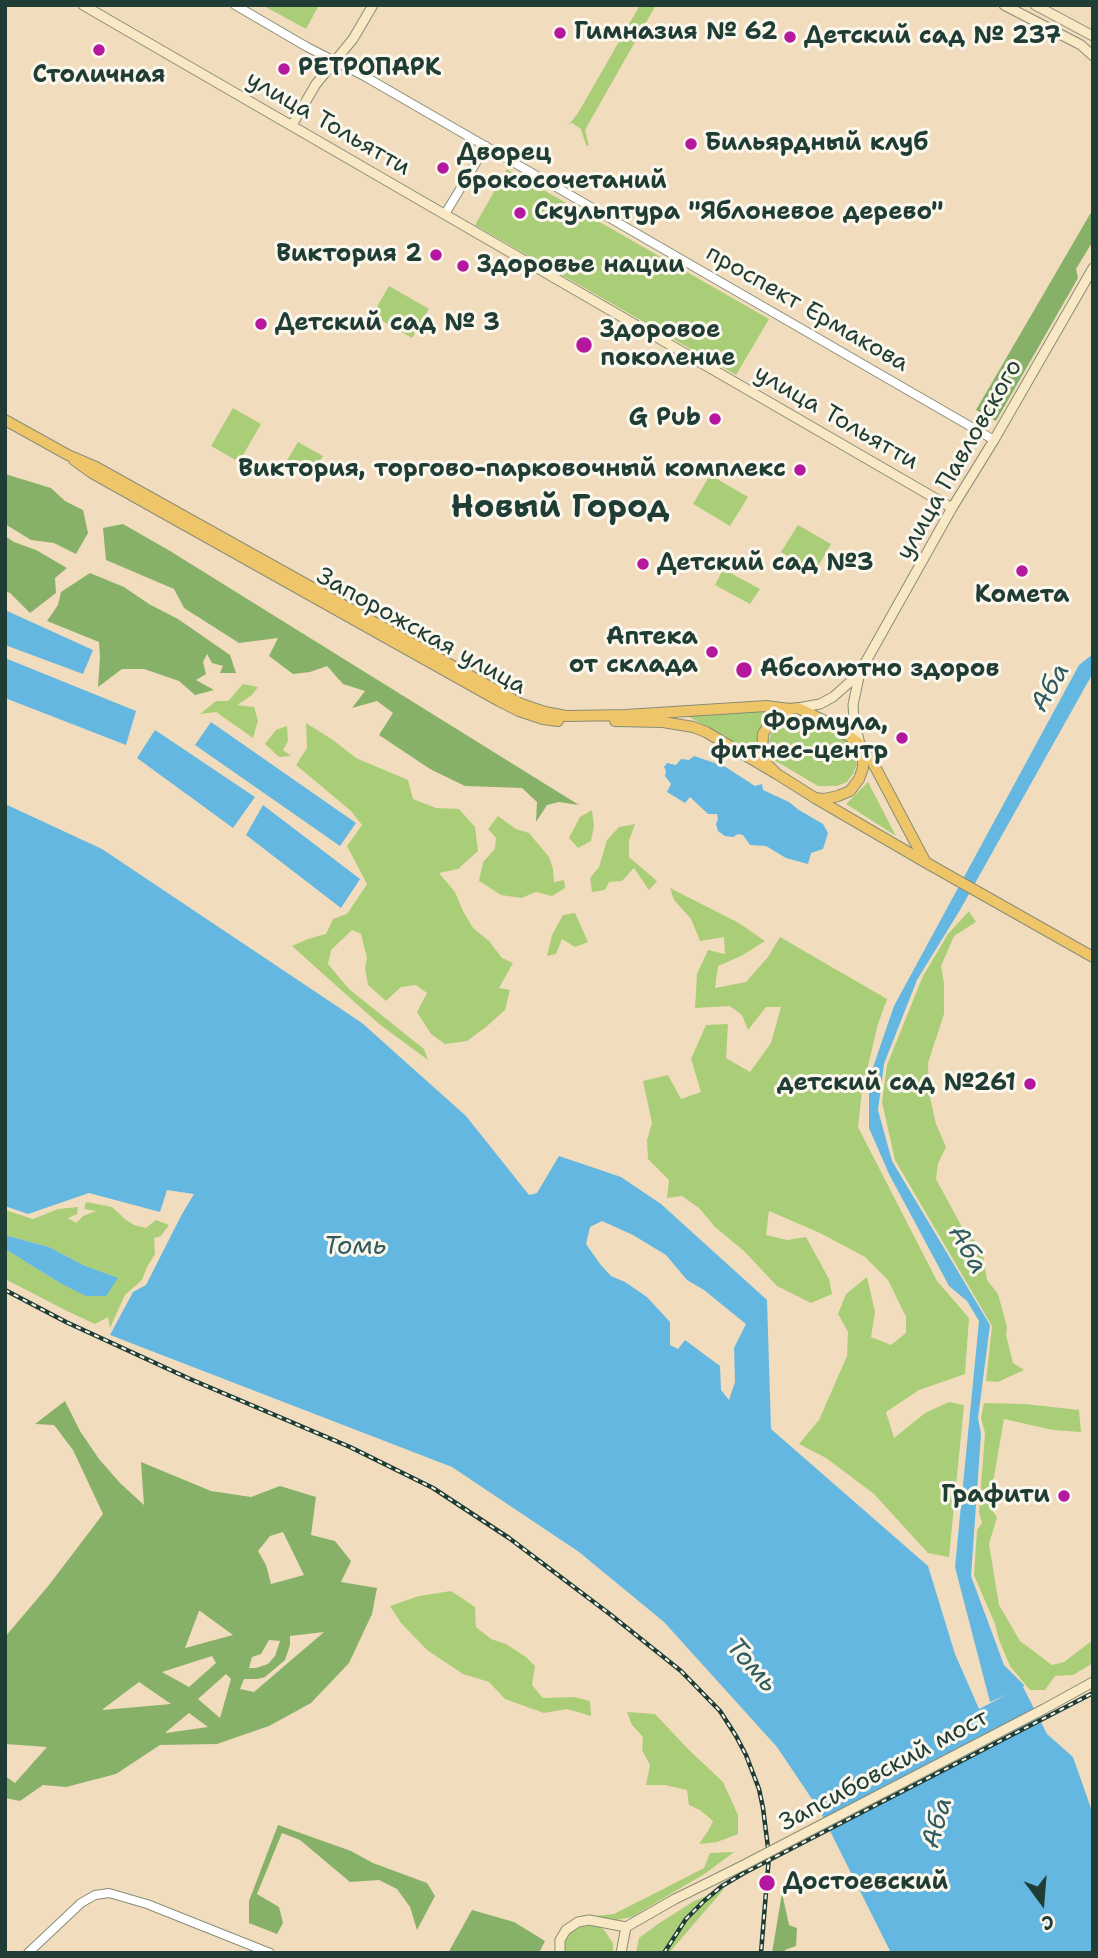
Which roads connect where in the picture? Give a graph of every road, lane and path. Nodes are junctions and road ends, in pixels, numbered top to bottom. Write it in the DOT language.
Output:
graph roads {
  1 [pos="83,5"];
  2 [pos="235,5"];
  3 [pos="373,5"];
  4 [pos="1004,5"];
  5 [pos="1035,5"];
  6 [pos="1093,36"];
  7 [pos="1093,56"];
  8 [pos="335,61"];
  9 [pos="292,125"];
  10 [pos="485,146"];
  11 [pos="445,214"];
  12 [pos="1093,268"];
  13 [pos="5,420"];
  14 [pos="994,440"];
  15 [pos="68,455"];
  16 [pos="952,508"];
  17 [pos="860,672"];
  18 [pos="794,708"];
  19 [pos="860,744"];
  20 [pos="777,774"];
  21 [pos="815,798"];
  22 [pos="925,862"];
  23 [pos="1093,957"];
  24 [pos="1093,1682"];
  25 [pos="626,1927"];
  26 [pos="28,1953"];
  27 [pos="270,1953"];
  28 [pos="560,1953"];
  29 [pos="621,1953"];
  1 -- 9 [label="main road, улица Тольятти"];
  2 -- 8 [label="street, проспект Ермакова"];
  3 -- 8 [label="main road"];
  4 -- 7 [label="main road"];
  5 -- 6 [label="main road"];
  8 -- 9 [label="main road"];
  8 -- 10 [label="street, проспект Ермакова"];
  9 -- 11 [label="main road, улица Тольятти"];
  10 -- 11 [label="street"];
  10 -- 14 [label="street, проспект Ермакова"];
  11 -- 16 [label="main road, улица Тольятти"];
  12 -- 14 [label="main road, улица Павловского"];
  13 -- 15 [label="main road, Запорожская улица"];
  14 -- 16 [label="main road, улица Павловского"];
  15 -- 18 [label="main road, Запорожская улица"];
  15 -- 20 [label="main road, Запорожская улица"];
  16 -- 17 [label="main road, улица Павловского"];
  17 -- 18 [label="main road, улица Павловского"];
  17 -- 19 [label="main road, улица Павловского"];
  18 -- 19 [label="main road"];
  18 -- 20 [label="main road"];
  19 -- 21 [label="main road"];
  19 -- 22 [label="main road"];
  20 -- 21 [label="main road"];
  21 -- 22 [label="main road"];
  22 -- 23 [label="main road"];
  24 -- 25 [label="main road, Запсибовский мост, bridge"];
  25 -- 28 [label="main road"];
  25 -- 29 [label="main road"];
  26 -- 27 [label="street"];
}
